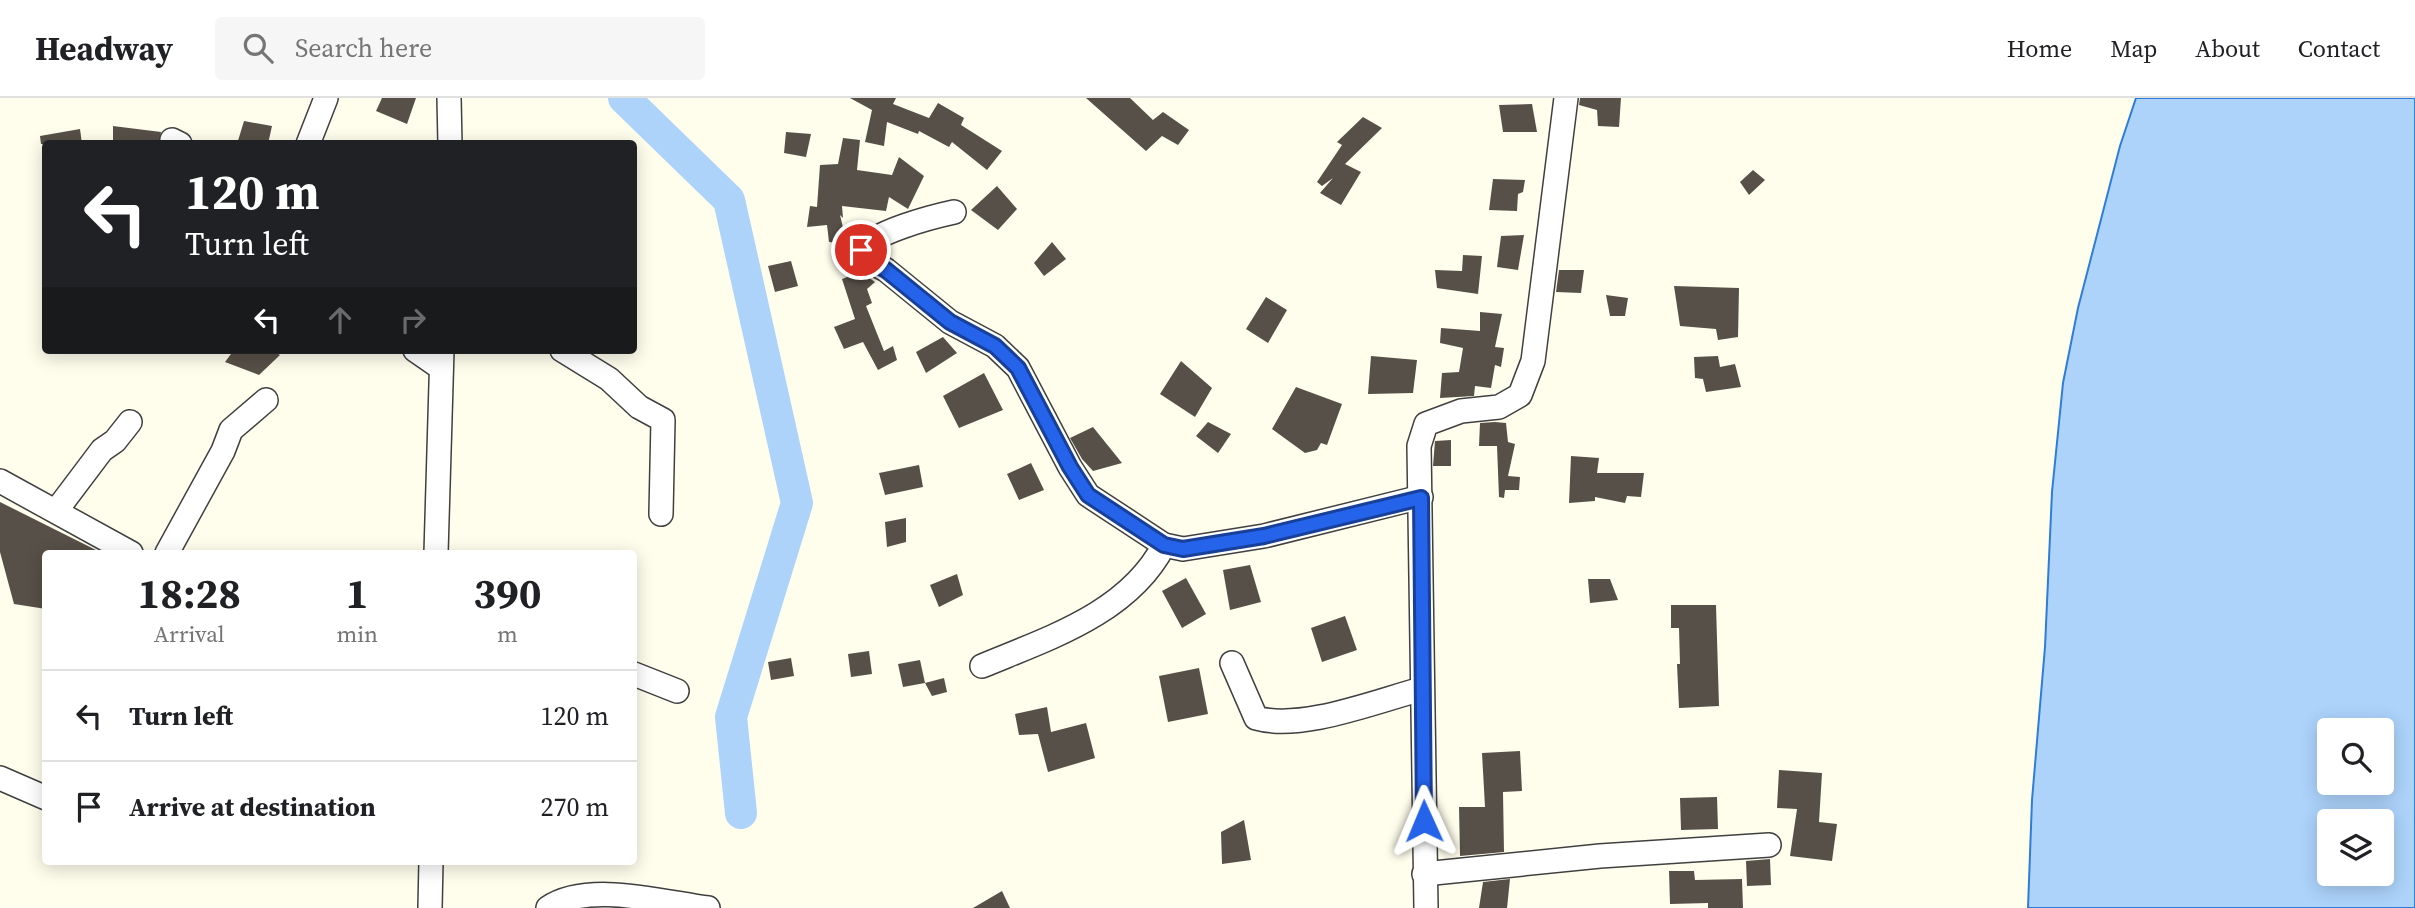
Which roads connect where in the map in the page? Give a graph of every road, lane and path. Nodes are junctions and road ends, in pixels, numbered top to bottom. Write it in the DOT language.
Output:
graph roads {
  1 [pos="326,98"];
  2 [pos="449,98"];
  3 [pos="1566,98"];
  4 [pos="310,140"];
  5 [pos="450,140"];
  6 [pos="954,212"];
  7 [pos="568,354"];
  8 [pos="442,359"];
  9 [pos="266,400"];
  10 [pos="130,422"];
  11 [pos="0,481"];
  12 [pos="1421,498"];
  13 [pos="56,511"];
  14 [pos="661,514"];
  15 [pos="1164,545"];
  16 [pos="126,550"];
  17 [pos="169,550"];
  18 [pos="436,550"];
  19 [pos="1232,663"];
  20 [pos="982,666"];
  21 [pos="637,675"];
  22 [pos="1422,689"];
  23 [pos="677,691"];
  24 [pos="2,784"];
  25 [pos="42,797"];
  26 [pos="1769,845"];
  27 [pos="431,865"];
  28 [pos="1424,874"];
  29 [pos="430,908"];
  30 [pos="548,908"];
  31 [pos="708,908"];
  32 [pos="1426,908"];
  1 -- 4 [label="street"];
  2 -- 5 [label="street"];
  3 -- 12 [label="street"];
  6 -- 15 [label="street"];
  7 -- 14 [label="street"];
  8 -- 18 [label="street"];
  9 -- 17 [label="street"];
  10 -- 13 [label="street"];
  11 -- 13 [label="street"];
  12 -- 15 [label="street"];
  12 -- 22 [label="street"];
  13 -- 16 [label="street"];
  15 -- 20 [label="street"];
  19 -- 22 [label="street"];
  21 -- 23 [label="street"];
  22 -- 28 [label="street"];
  24 -- 25 [label="street"];
  26 -- 28 [label="street"];
  27 -- 29 [label="street"];
  28 -- 32 [label="street"];
  30 -- 31 [label="street"];
}
